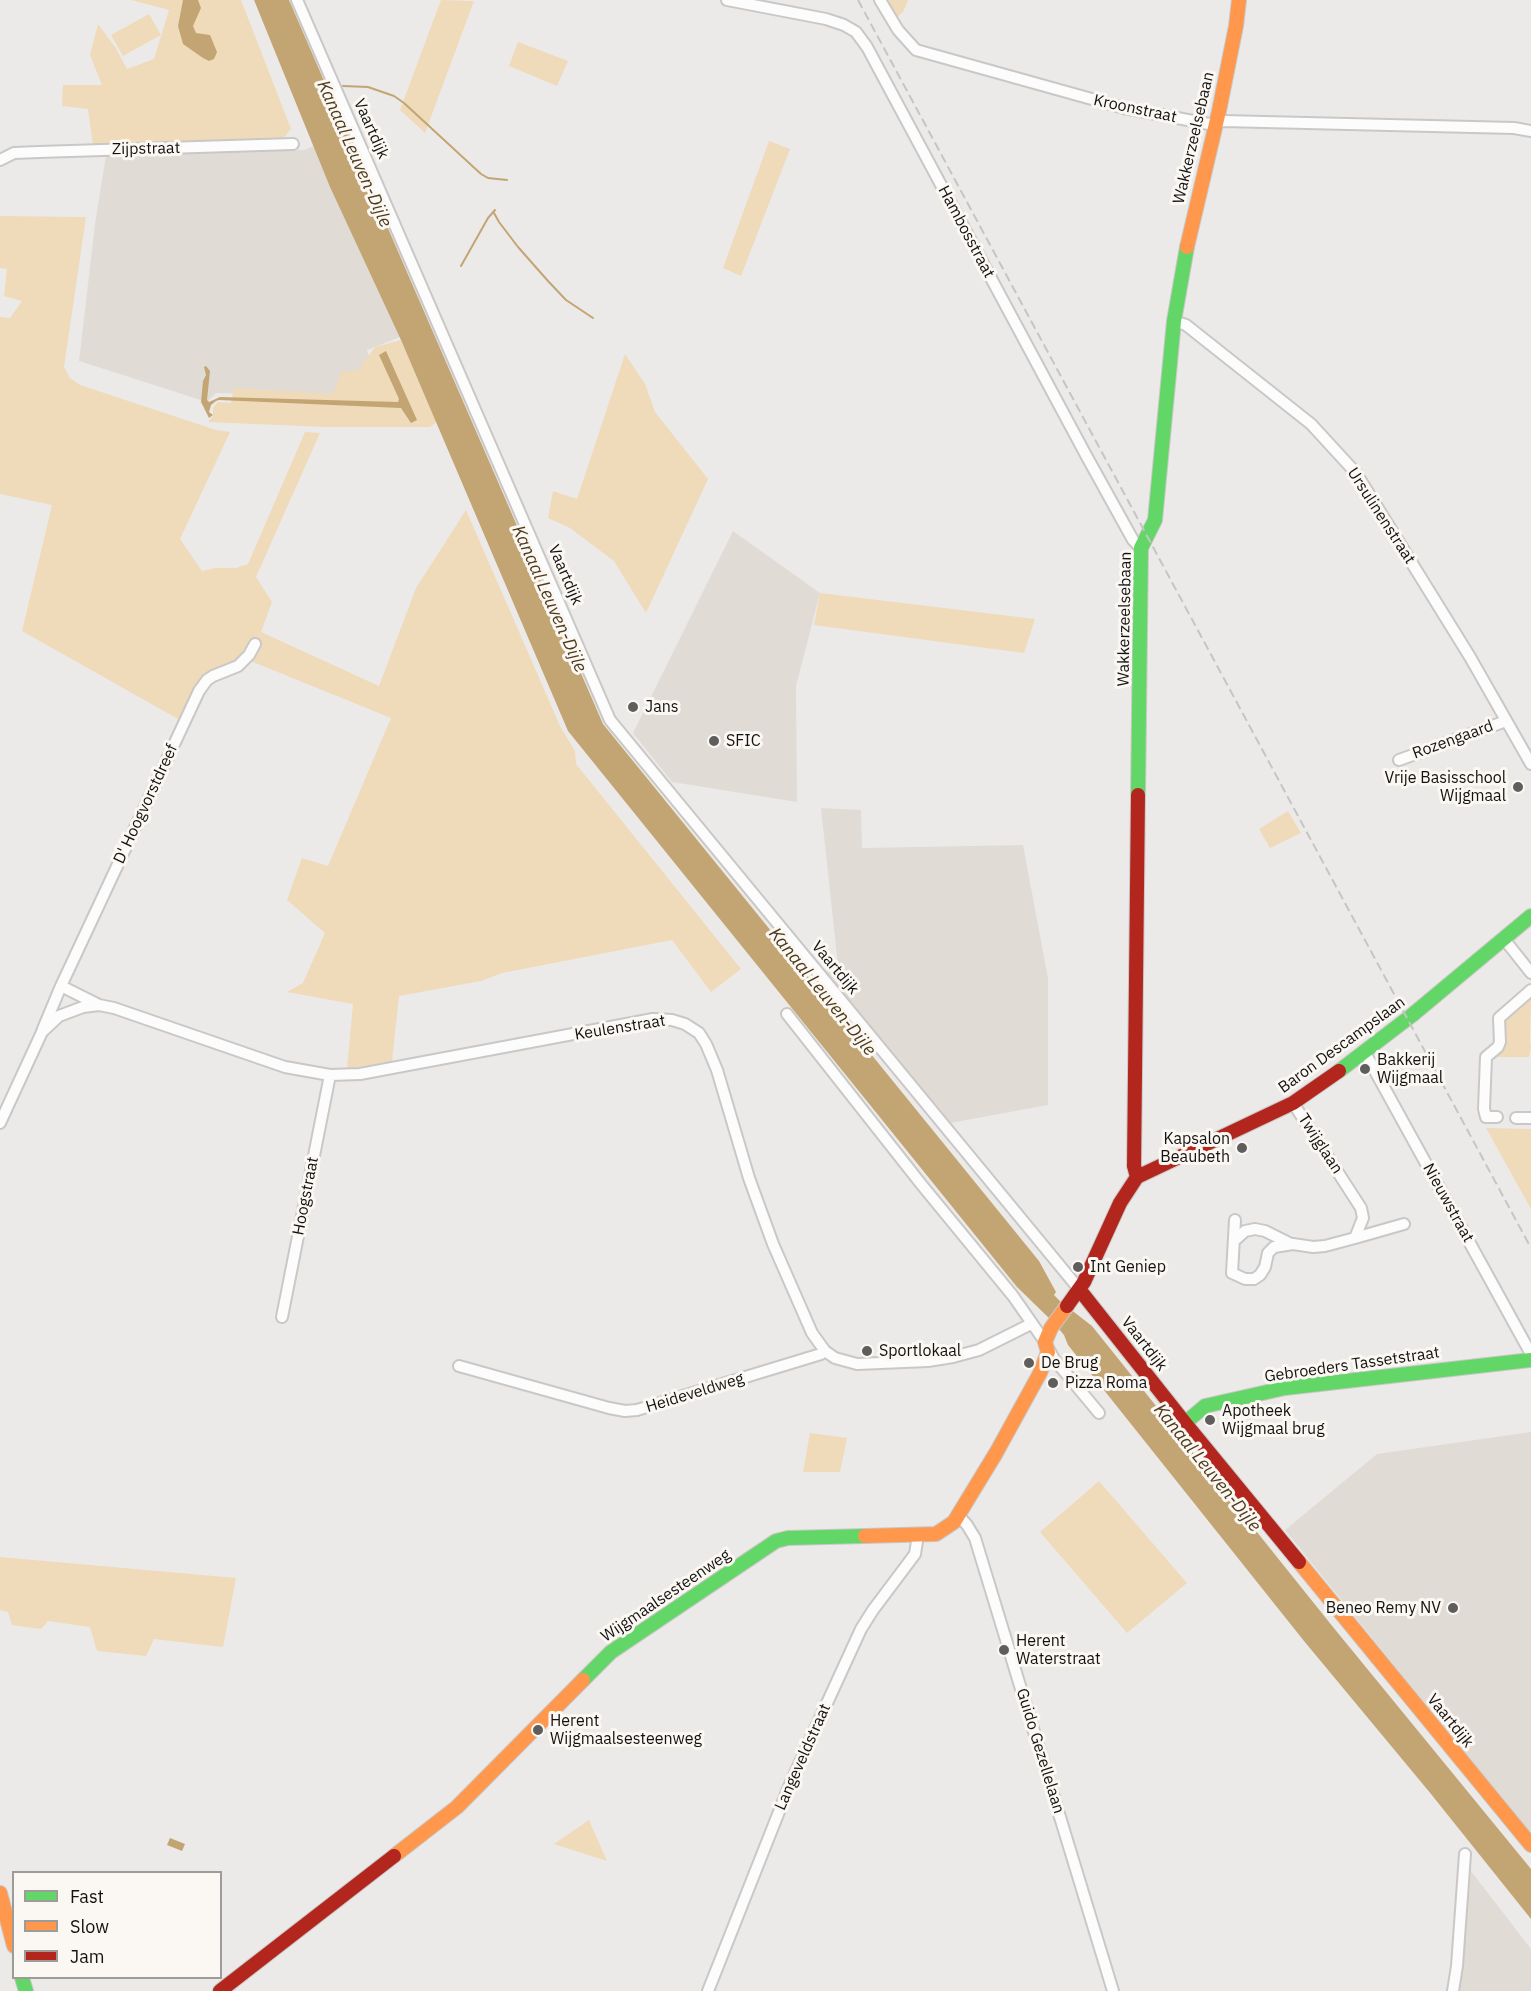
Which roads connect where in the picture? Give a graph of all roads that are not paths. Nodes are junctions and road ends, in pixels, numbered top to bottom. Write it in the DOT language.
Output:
graph roads {
  1 [pos="297,0"];
  2 [pos="727,0"];
  3 [pos="880,0"];
  4 [pos="1239,0"];
  5 [pos="1216,123"];
  6 [pos="1531,131"];
  7 [pos="293,144"];
  8 [pos="0,160"];
  9 [pos="1174,321"];
  10 [pos="1141,548"];
  11 [pos="255,644"];
  12 [pos="1506,721"];
  13 [pos="1400,760"];
  14 [pos="1531,763"];
  15 [pos="1531,916"];
  16 [pos="1504,939"];
  17 [pos="1531,973"];
  18 [pos="61,986"];
  19 [pos="1531,990"];
  20 [pos="99,1005"];
  21 [pos="787,1014"];
  22 [pos="42,1032"];
  23 [pos="1364,1051"];
  24 [pos="330,1075"];
  25 [pos="1293,1103"];
  26 [pos="4,1106"];
  27 [pos="1497,1118"];
  28 [pos="1516,1118"];
  29 [pos="1531,1118"];
  30 [pos="0,1123"];
  31 [pos="1137,1177"];
  32 [pos="1235,1220"];
  33 [pos="1404,1224"];
  34 [pos="1355,1238"];
  35 [pos="1234,1241"];
  36 [pos="1293,1244"];
  37 [pos="1074,1294"];
  38 [pos="282,1317"];
  39 [pos="1031,1324"];
  40 [pos="1045,1342"];
  41 [pos="825,1351"];
  42 [pos="1531,1354"];
  43 [pos="1531,1360"];
  44 [pos="459,1366"];
  45 [pos="1099,1413"];
  46 [pos="1185,1423"];
  47 [pos="958,1516"];
  48 [pos="918,1535"];
  49 [pos="1531,1845"];
  50 [pos="1465,1854"];
  51 [pos="0,1893"];
  52 [pos="12,1938"];
  53 [pos="219,1991"];
  54 [pos="708,1991"];
  55 [pos="1113,1991"];
  56 [pos="1453,1991"];
  1 -- 37 [label="street, Vaartdijk"];
  2 -- 10 [label="street, Hambosstraat"];
  3 -- 5 [label="street, Kroonstraat"];
  4 -- 5 [label="street, Wakkerzeelsebaan"];
  5 -- 6 [label="street, Kroonstraat"];
  5 -- 9 [label="street, Wakkerzeelsebaan"];
  7 -- 8 [label="street, Zijpstraat"];
  9 -- 10 [label="street, Wakkerzeelsebaan"];
  9 -- 12 [label="street, Ursulinenstraat"];
  10 -- 31 [label="street, Wakkerzeelsebaan"];
  11 -- 18 [label="street, D' Hoogvorstdreef"];
  12 -- 13 [label="street, Rozengaard"];
  12 -- 14 [label="street, Ursulinenstraat"];
  15 -- 16 [label="street, Baron Descampslaan"];
  16 -- 17 [label="street"];
  16 -- 23 [label="street, Baron Descampslaan"];
  18 -- 20 [label="street, Keulenstraat"];
  18 -- 22 [label="street, Keulenstraat"];
  19 -- 27 [label="street"];
  20 -- 22 [label="street, Keulenstraat"];
  20 -- 24 [label="street, Keulenstraat"];
  21 -- 39 [label="street"];
  22 -- 26 [label="street, Keulenstraat"];
  23 -- 25 [label="street, Baron Descampslaan"];
  23 -- 42 [label="street, Nieuwstraat"];
  24 -- 38 [label="street, Hoogstraat"];
  24 -- 41 [label="street, Keulenstraat"];
  25 -- 31 [label="street, Baron Descampslaan"];
  25 -- 34 [label="street, Twijglaan"];
  26 -- 30 [label="street, Keulenstraat"];
  28 -- 29 [label="street"];
  31 -- 37 [label="street"];
  32 -- 35 [label="street"];
  33 -- 34 [label="street"];
  34 -- 36 [label="street"];
  35 -- 36 [label="street"];
  35 -- 36 [label="street"];
  37 -- 40 [label="street, Wijgmaalsesteenweg"];
  37 -- 46 [label="street, Vaartdijk"];
  39 -- 40 [label="street"];
  39 -- 41 [label="street"];
  40 -- 45 [label="street"];
  40 -- 47 [label="street, Wijgmaalsesteenweg"];
  41 -- 44 [label="street, Heideveldweg"];
  43 -- 46 [label="street, Gebroeders Tassetstraat"];
  46 -- 49 [label="street, Vaartdijk"];
  47 -- 48 [label="street, Wijgmaalsesteenweg"];
  47 -- 55 [label="street, Guido Gezellelaan"];
  48 -- 53 [label="street, Wijgmaalsesteenweg"];
  48 -- 54 [label="street, Langeveldstraat"];
  50 -- 56 [label="street"];
  51 -- 52 [label="street"];
}
